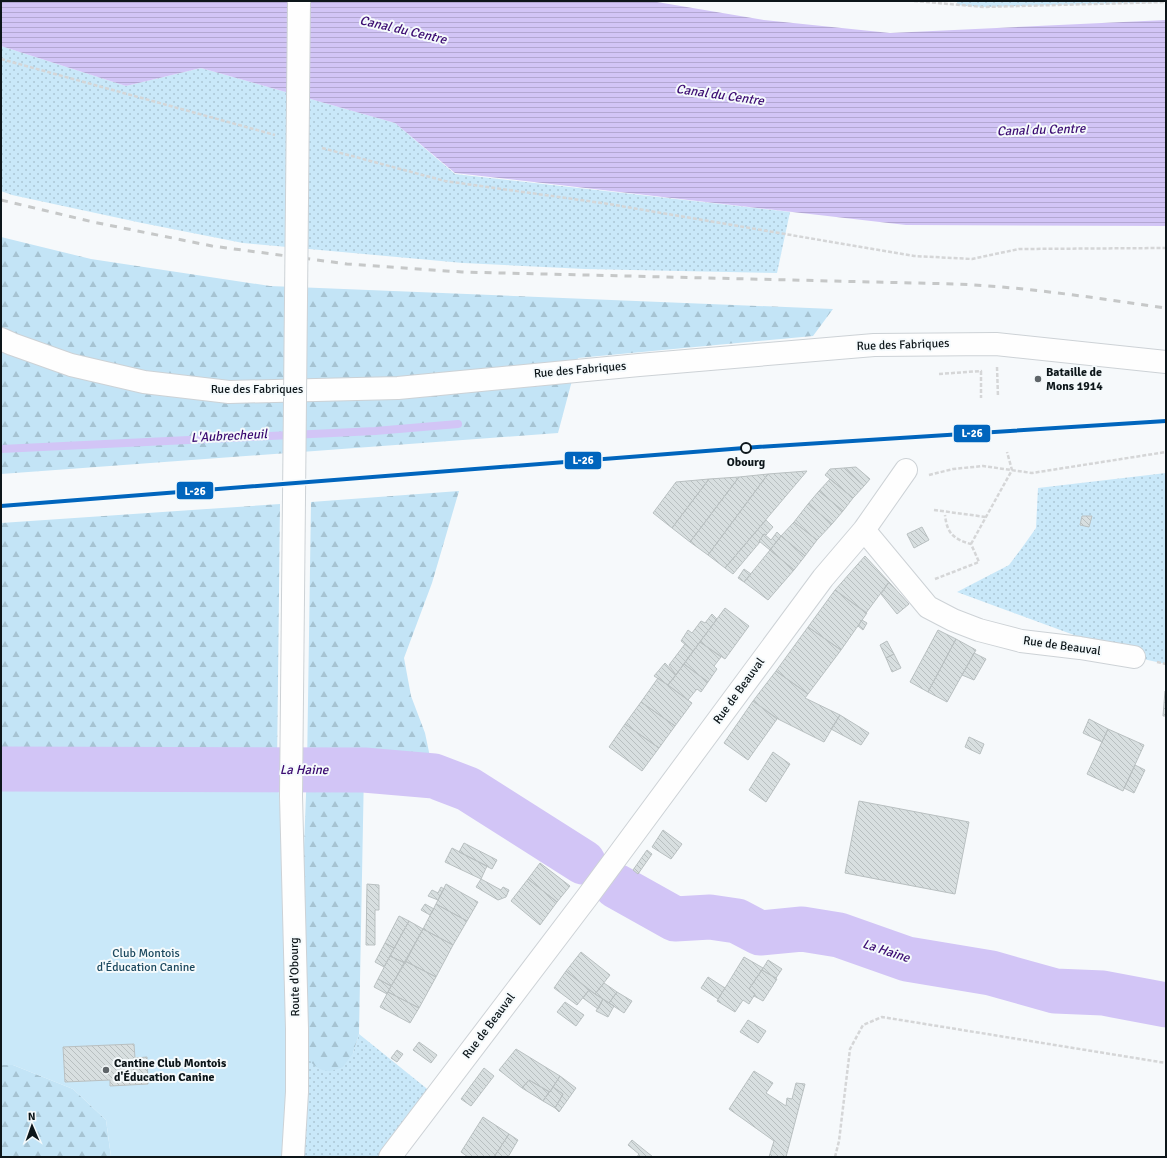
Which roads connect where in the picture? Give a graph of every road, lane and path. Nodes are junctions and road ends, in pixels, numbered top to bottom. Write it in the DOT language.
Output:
graph roads {
  1 [pos="299,1"];
  2 [pos="914,1"];
  3 [pos="1166,2"];
  4 [pos="1,59"];
  5 [pos="276,135"];
  6 [pos="322,148"];
  7 [pos="1166,248"];
  8 [pos="1,339"];
  9 [pos="996,344"];
  10 [pos="1166,362"];
  11 [pos="939,374"];
  12 [pos="998,397"];
  13 [pos="981,398"];
  14 [pos="1007,452"];
  15 [pos="1166,452"];
  16 [pos="906,470"];
  17 [pos="1012,470"];
  18 [pos="934,510"];
  19 [pos="945,515"];
  20 [pos="986,517"];
  21 [pos="864,530"];
  22 [pos="971,544"];
  23 [pos="912,587"];
  24 [pos="1134,657"];
  25 [pos="1166,1062"];
  26 [pos="293,1157"];
  27 [pos="390,1157"];
  28 [pos="835,1157"];
  1 -- 26 [label="street, Route d'Obourg, bridge"];
  2 -- 3 [label="path"];
  4 -- 5 [label="path"];
  6 -- 7 [label="path"];
  8 -- 9 [label="street, Rue des Fabriques"];
  9 -- 10 [label="street, Rue des Fabriques"];
  9 -- 12 [label="path"];
  11 -- 13 [label="path"];
  14 -- 17 [label="path"];
  15 -- 17 [label="path"];
  16 -- 17 [label="path"];
  16 -- 21 [label="street, Rue de Beauval"];
  17 -- 20 [label="path"];
  18 -- 20 [label="path"];
  19 -- 22 [label="path"];
  20 -- 22 [label="path"];
  21 -- 23 [label="street, Rue de Beauval"];
  21 -- 27 [label="street, Rue de Beauval"];
  22 -- 23 [label="path"];
  23 -- 24 [label="street, Rue de Beauval"];
  25 -- 28 [label="path"];
}
